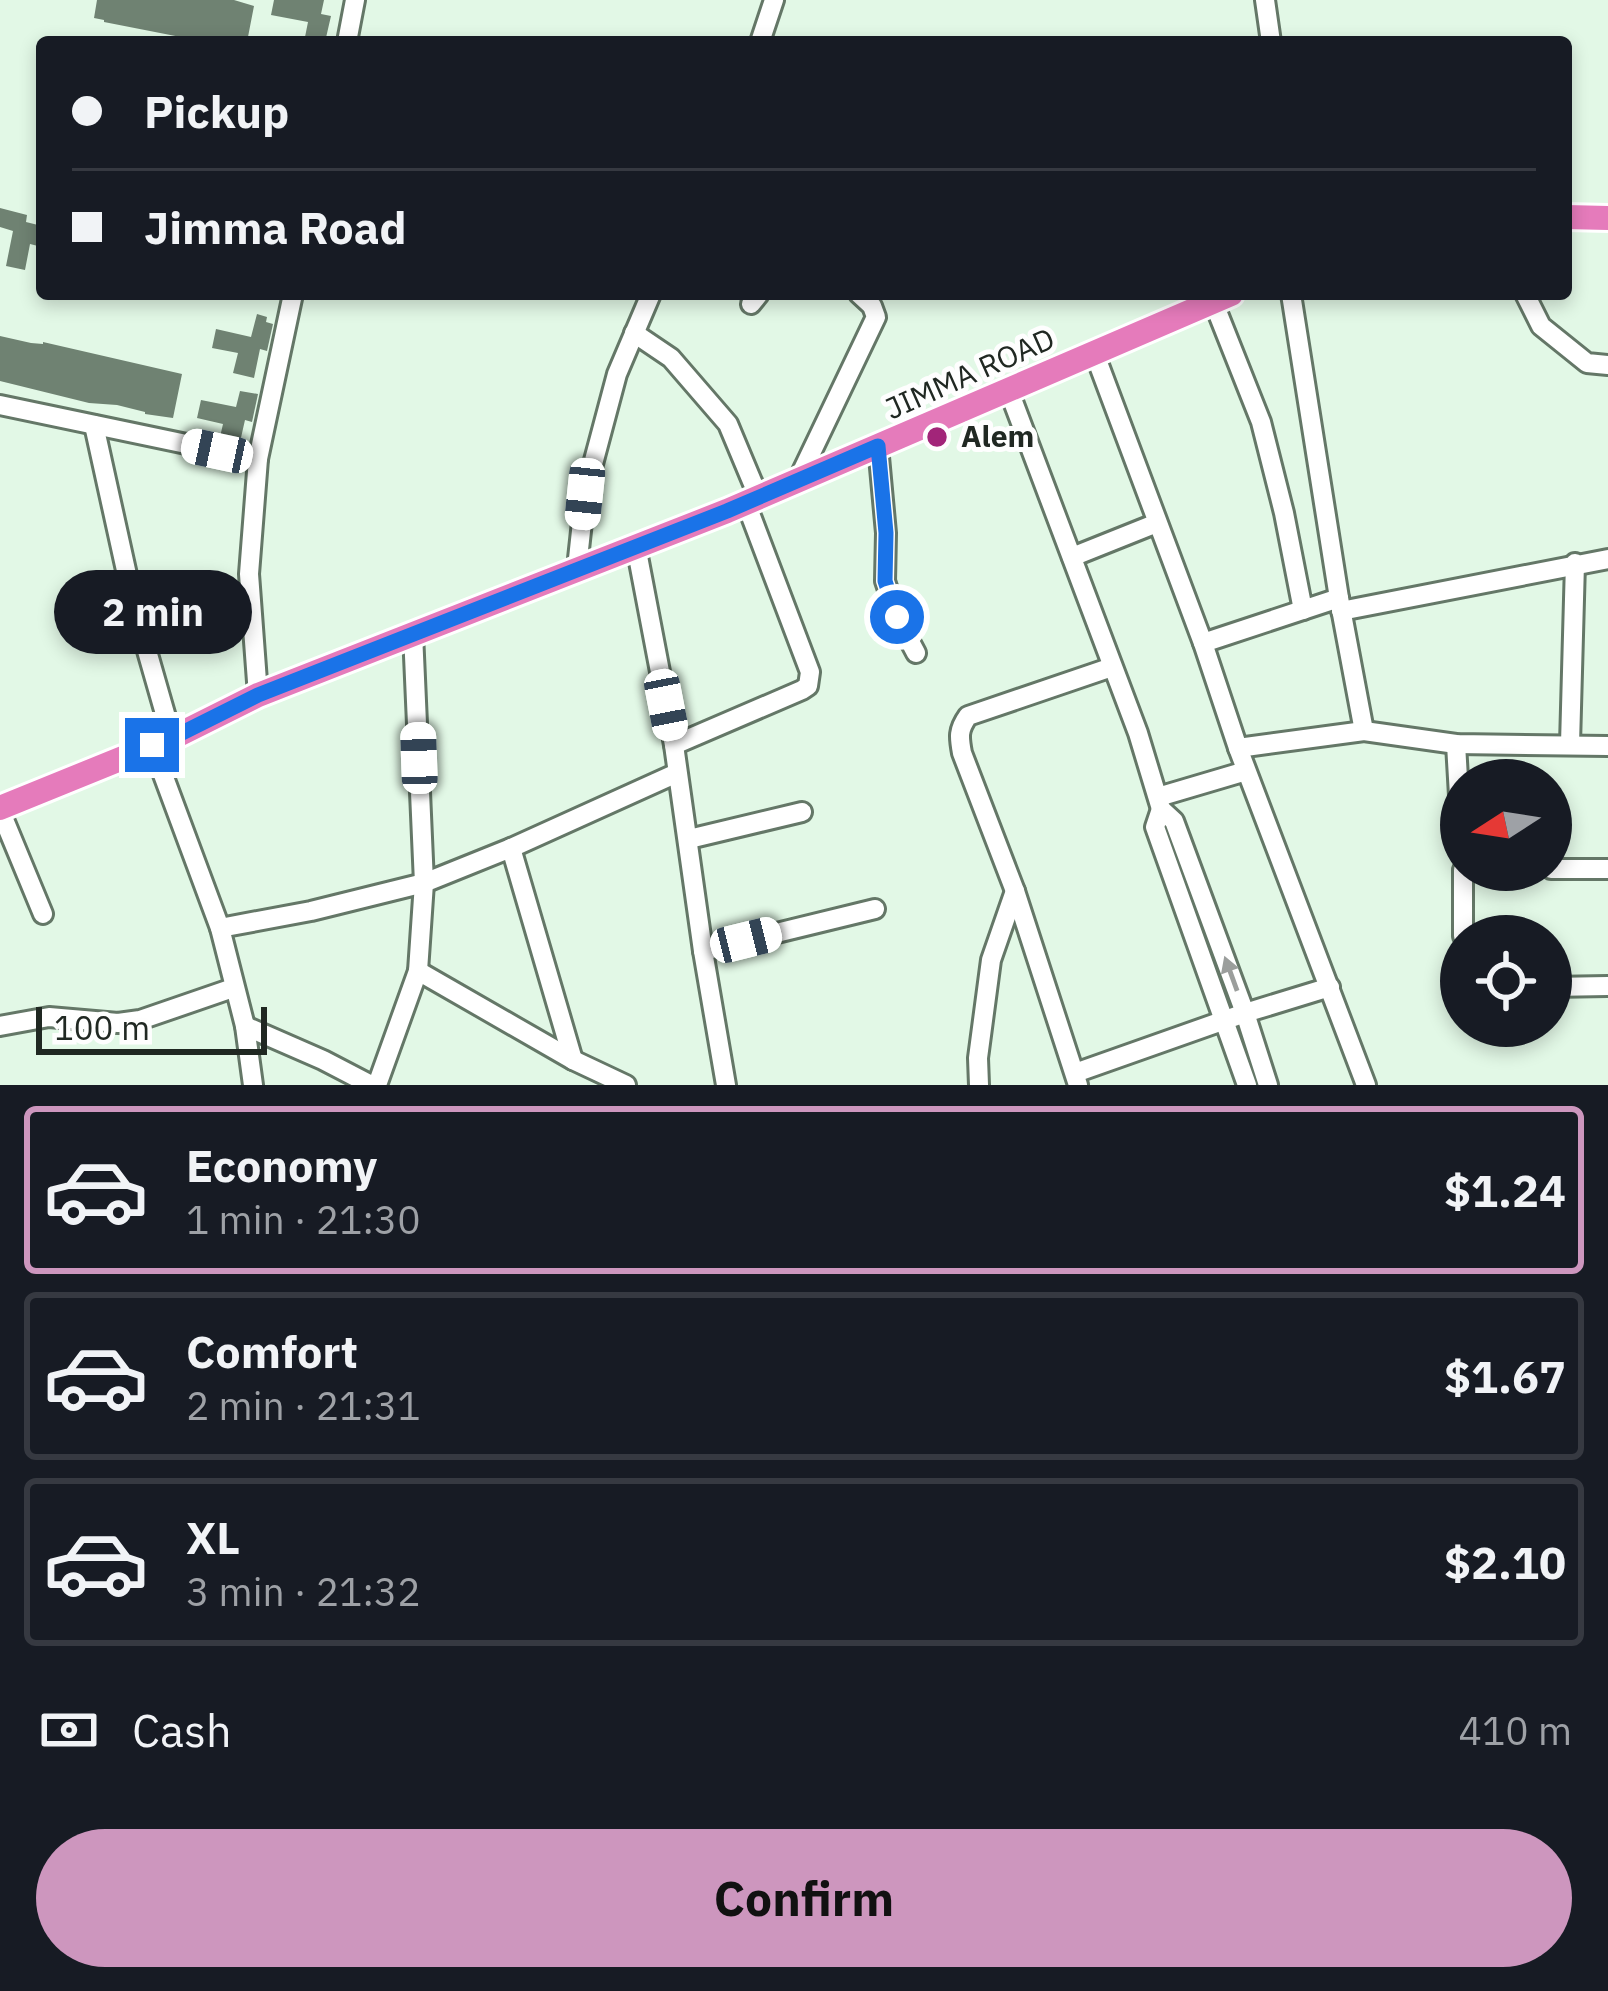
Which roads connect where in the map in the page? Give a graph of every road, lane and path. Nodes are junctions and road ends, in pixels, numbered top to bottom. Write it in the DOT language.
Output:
graph roads {
  1 [pos="356,0"];
  2 [pos="774,0"];
  3 [pos="1265,0"];
  4 [pos="347,36"];
  5 [pos="762,36"];
  6 [pos="1270,36"];
  7 [pos="1572,217"];
  8 [pos="1608,218"];
  9 [pos="292,300"];
  10 [pos="648,300"];
  11 [pos="866,300"];
  12 [pos="1217,300"];
  13 [pos="1223,300"];
  14 [pos="1292,300"];
  15 [pos="1528,300"];
  16 [pos="634,333"];
  17 [pos="1094,352"];
  18 [pos="1608,365"];
  19 [pos="1009,392"];
  20 [pos="0,405"];
  21 [pos="94,425"];
  22 [pos="878,446"];
  23 [pos="258,460"];
  24 [pos="798,480"];
  25 [pos="752,500"];
  26 [pos="1157,523"];
  27 [pos="636,546"];
  28 [pos="1072,556"];
  29 [pos="1608,559"];
  30 [pos="1575,563"];
  31 [pos="577,568"];
  32 [pos="1340,605"];
  33 [pos="1303,610"];
  34 [pos="413,633"];
  35 [pos="1203,643"];
  36 [pos="916,653"];
  37 [pos="1112,667"];
  38 [pos="258,695"];
  39 [pos="1364,731"];
  40 [pos="162,741"];
  41 [pos="1456,744"];
  42 [pos="1570,744"];
  43 [pos="674,745"];
  44 [pos="1608,746"];
  45 [pos="1238,748"];
  46 [pos="1457,759"];
  47 [pos="1246,770"];
  48 [pos="677,773"];
  49 [pos="1160,803"];
  50 [pos="0,809"];
  51 [pos="802,812"];
  52 [pos="688,839"];
  53 [pos="511,848"];
  54 [pos="1572,869"];
  55 [pos="1608,869"];
  56 [pos="424,884"];
  57 [pos="1016,891"];
  58 [pos="875,909"];
  59 [pos="43,914"];
  60 [pos="220,928"];
  61 [pos="703,951"];
  62 [pos="418,970"];
  63 [pos="1608,986"];
  64 [pos="1330,987"];
  65 [pos="1572,987"];
  66 [pos="233,988"];
  67 [pos="1236,1017"];
  68 [pos="0,1026"];
  69 [pos="245,1026"];
  70 [pos="573,1060"];
  71 [pos="1077,1079"];
  72 [pos="253,1085"];
  73 [pos="374,1085"];
  74 [pos="626,1085"];
  75 [pos="726,1085"];
  76 [pos="979,1085"];
  77 [pos="1247,1085"];
  78 [pos="1268,1085"];
  79 [pos="1366,1085"];
  1 -- 4 [label="street"];
  2 -- 5 [label="street"];
  3 -- 6 [label="street"];
  7 -- 8 [label="highway"];
  9 -- 23 [label="street"];
  10 -- 16 [label="street"];
  11 -- 24 [label="street"];
  12 -- 17 [label="highway, JIMMA ROAD"];
  13 -- 33 [label="street"];
  14 -- 32 [label="street"];
  15 -- 18 [label="street"];
  16 -- 25 [label="street"];
  16 -- 31 [label="street"];
  17 -- 19 [label="highway, JIMMA ROAD"];
  17 -- 26 [label="street"];
  19 -- 22 [label="highway, JIMMA ROAD"];
  19 -- 28 [label="street"];
  20 -- 21 [label="street"];
  21 -- 23 [label="street"];
  21 -- 40 [label="street"];
  22 -- 24 [label="highway, JIMMA ROAD"];
  22 -- 36 [label="street"];
  23 -- 38 [label="street"];
  24 -- 25 [label="highway, JIMMA ROAD"];
  25 -- 27 [label="highway, JIMMA ROAD"];
  25 -- 43 [label="street"];
  26 -- 28 [label="street"];
  26 -- 35 [label="street"];
  27 -- 31 [label="highway, JIMMA ROAD"];
  27 -- 43 [label="street"];
  28 -- 37 [label="street"];
  29 -- 30 [label="street"];
  30 -- 32 [label="street"];
  30 -- 42 [label="street"];
  31 -- 34 [label="highway, JIMMA ROAD"];
  32 -- 33 [label="street"];
  32 -- 39 [label="street"];
  33 -- 35 [label="street"];
  34 -- 38 [label="highway, JIMMA ROAD"];
  34 -- 56 [label="street"];
  35 -- 45 [label="street"];
  37 -- 49 [label="street"];
  37 -- 57 [label="street"];
  38 -- 40 [label="highway, JIMMA ROAD"];
  39 -- 41 [label="street"];
  39 -- 45 [label="street"];
  40 -- 50 [label="highway, JIMMA ROAD"];
  40 -- 60 [label="street"];
  41 -- 42 [label="street"];
  41 -- 46 [label="street"];
  42 -- 44 [label="street"];
  43 -- 48 [label="street"];
  45 -- 47 [label="street"];
  47 -- 49 [label="street"];
  47 -- 64 [label="street"];
  48 -- 52 [label="street"];
  48 -- 53 [label="street"];
  49 -- 67 [label="street"];
  50 -- 59 [label="street"];
  51 -- 52 [label="street"];
  52 -- 61 [label="street"];
  53 -- 56 [label="street"];
  53 -- 70 [label="street"];
  54 -- 55 [label="street"];
  56 -- 60 [label="street"];
  56 -- 62 [label="street"];
  57 -- 71 [label="street"];
  57 -- 76 [label="street"];
  58 -- 61 [label="street"];
  60 -- 66 [label="street"];
  61 -- 75 [label="street"];
  62 -- 70 [label="street"];
  62 -- 73 [label="street"];
  63 -- 65 [label="street"];
  64 -- 67 [label="street"];
  64 -- 79 [label="street"];
  66 -- 68 [label="street"];
  66 -- 69 [label="street"];
  67 -- 71 [label="street"];
  67 -- 77 [label="street"];
  67 -- 78 [label="street"];
  69 -- 72 [label="street"];
  69 -- 73 [label="street"];
  70 -- 74 [label="street"];
}
